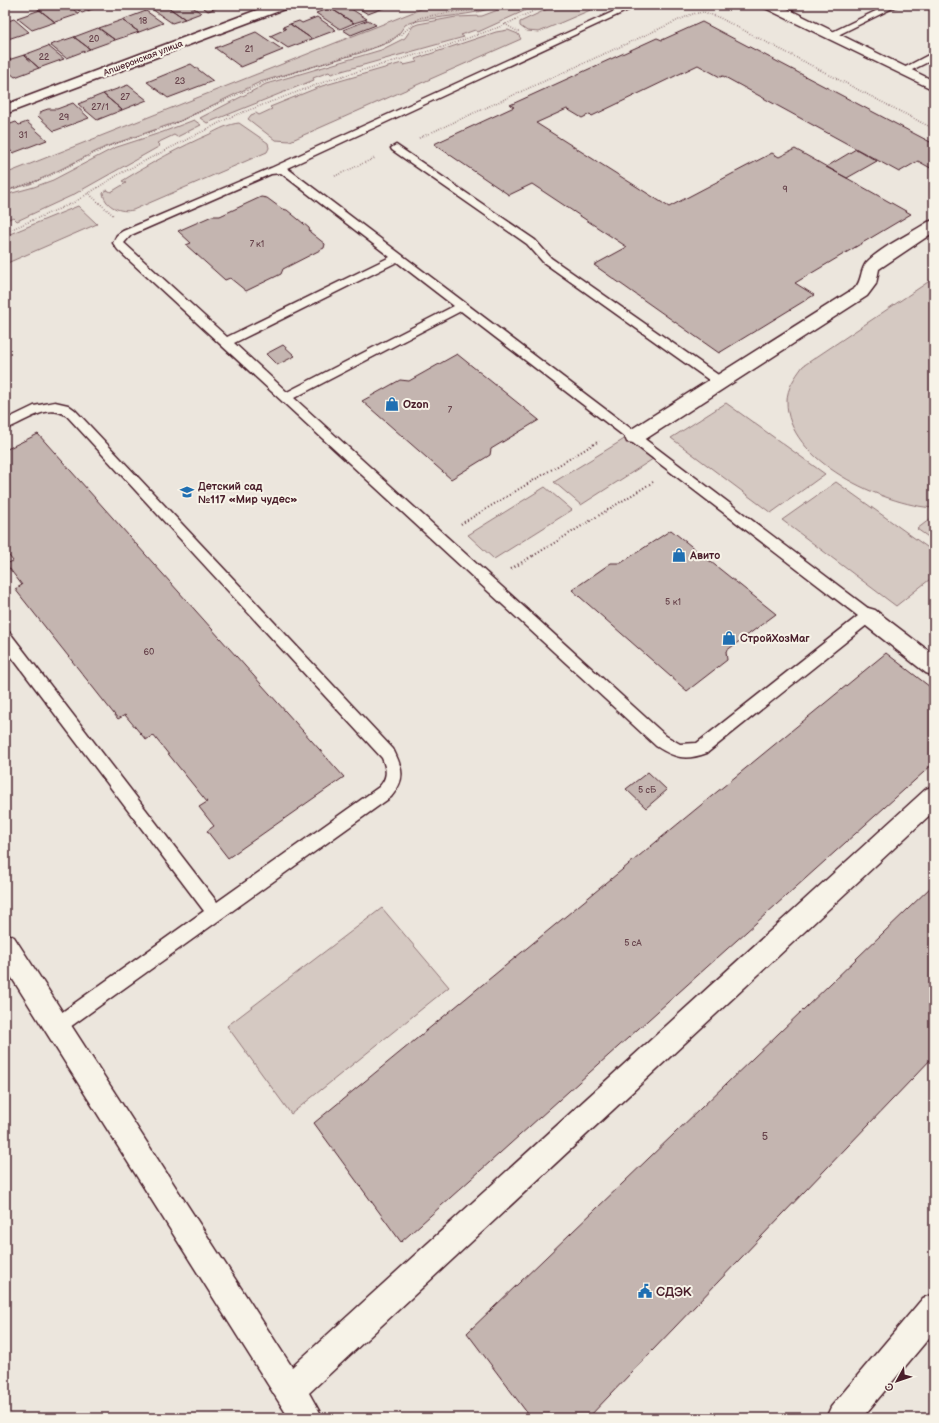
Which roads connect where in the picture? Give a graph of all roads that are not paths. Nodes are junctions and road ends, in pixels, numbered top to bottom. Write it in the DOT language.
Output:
graph roads {
  1 [pos="282,5"];
  2 [pos="635,5"];
  3 [pos="770,5"];
  4 [pos="895,5"];
  5 [pos="831,35"];
  6 [pos="934,55"];
  7 [pos="904,71"];
  8 [pos="934,86"];
  9 [pos="5,110"];
  10 [pos="396,148"];
  11 [pos="275,170"];
  12 [pos="934,225"];
  13 [pos="398,257"];
  14 [pos="462,306"];
  15 [pos="225,343"];
  16 [pos="720,382"];
  17 [pos="285,398"];
  18 [pos="5,425"];
  19 [pos="628,432"];
  20 [pos="868,616"];
  21 [pos="5,637"];
  22 [pos="934,667"];
  23 [pos="934,796"];
  24 [pos="215,913"];
  25 [pos="5,945"];
  26 [pos="57,1026"];
  27 [pos="934,1309"];
  28 [pos="289,1390"];
  29 [pos="307,1418"];
  30 [pos="842,1418"];
  1 -- 9 [label="street, Апшеронская улица"];
  2 -- 11 [label="lane"];
  3 -- 5 [label="street"];
  4 -- 5 [label="lane"];
  5 -- 7 [label="street"];
  6 -- 7 [label="lane"];
  7 -- 8 [label="street"];
  10 -- 16 [label="lane"];
  11 -- 13 [label="lane"];
  11 -- 15 [label="lane"];
  12 -- 16 [label="street"];
  13 -- 14 [label="lane"];
  13 -- 15 [label="lane"];
  14 -- 17 [label="lane"];
  14 -- 19 [label="lane"];
  15 -- 17 [label="lane"];
  16 -- 19 [label="street"];
  17 -- 20 [label="lane"];
  18 -- 24 [label="lane"];
  19 -- 20 [label="lane"];
  20 -- 22 [label="street"];
  21 -- 24 [label="lane"];
  23 -- 28 [label="street"];
  24 -- 26 [label="lane"];
  25 -- 26 [label="street"];
  26 -- 28 [label="street"];
  27 -- 30 [label="street"];
  28 -- 29 [label="street"];
}
